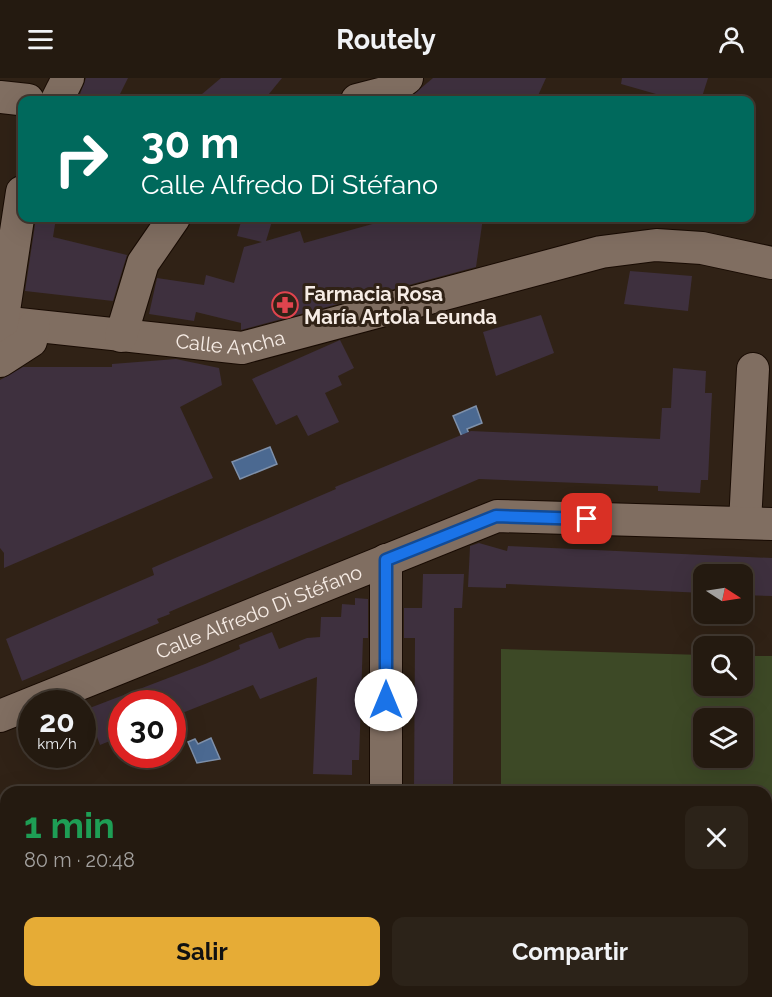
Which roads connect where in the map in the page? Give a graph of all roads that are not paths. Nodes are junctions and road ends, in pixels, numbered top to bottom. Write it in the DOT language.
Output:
graph roads {
  1 [pos="68,78"];
  2 [pos="407,78"];
  3 [pos="59,96"];
  4 [pos="372,96"];
  5 [pos="0,97"];
  6 [pos="18,99"];
  7 [pos="19,222"];
  8 [pos="171,222"];
  9 [pos="772,263"];
  10 [pos="9,327"];
  11 [pos="121,336"];
  12 [pos="0,361"];
  13 [pos="753,369"];
  14 [pos="759,524"];
  15 [pos="386,560"];
  16 [pos="0,716"];
  17 [pos="386,786"];
  1 -- 3 [label="street"];
  2 -- 4 [label="street"];
  5 -- 6 [label="street"];
  7 -- 10 [label="street"];
  8 -- 11 [label="street"];
  9 -- 11 [label="street, Calle Ancha"];
  10 -- 11 [label="street, Calle Ancha"];
  10 -- 12 [label="street"];
  13 -- 14 [label="street"];
  14 -- 15 [label="street, Calle Alfredo Di Stéfano"];
  15 -- 16 [label="street, Calle Alfredo Di Stéfano"];
  15 -- 17 [label="street"];
}
